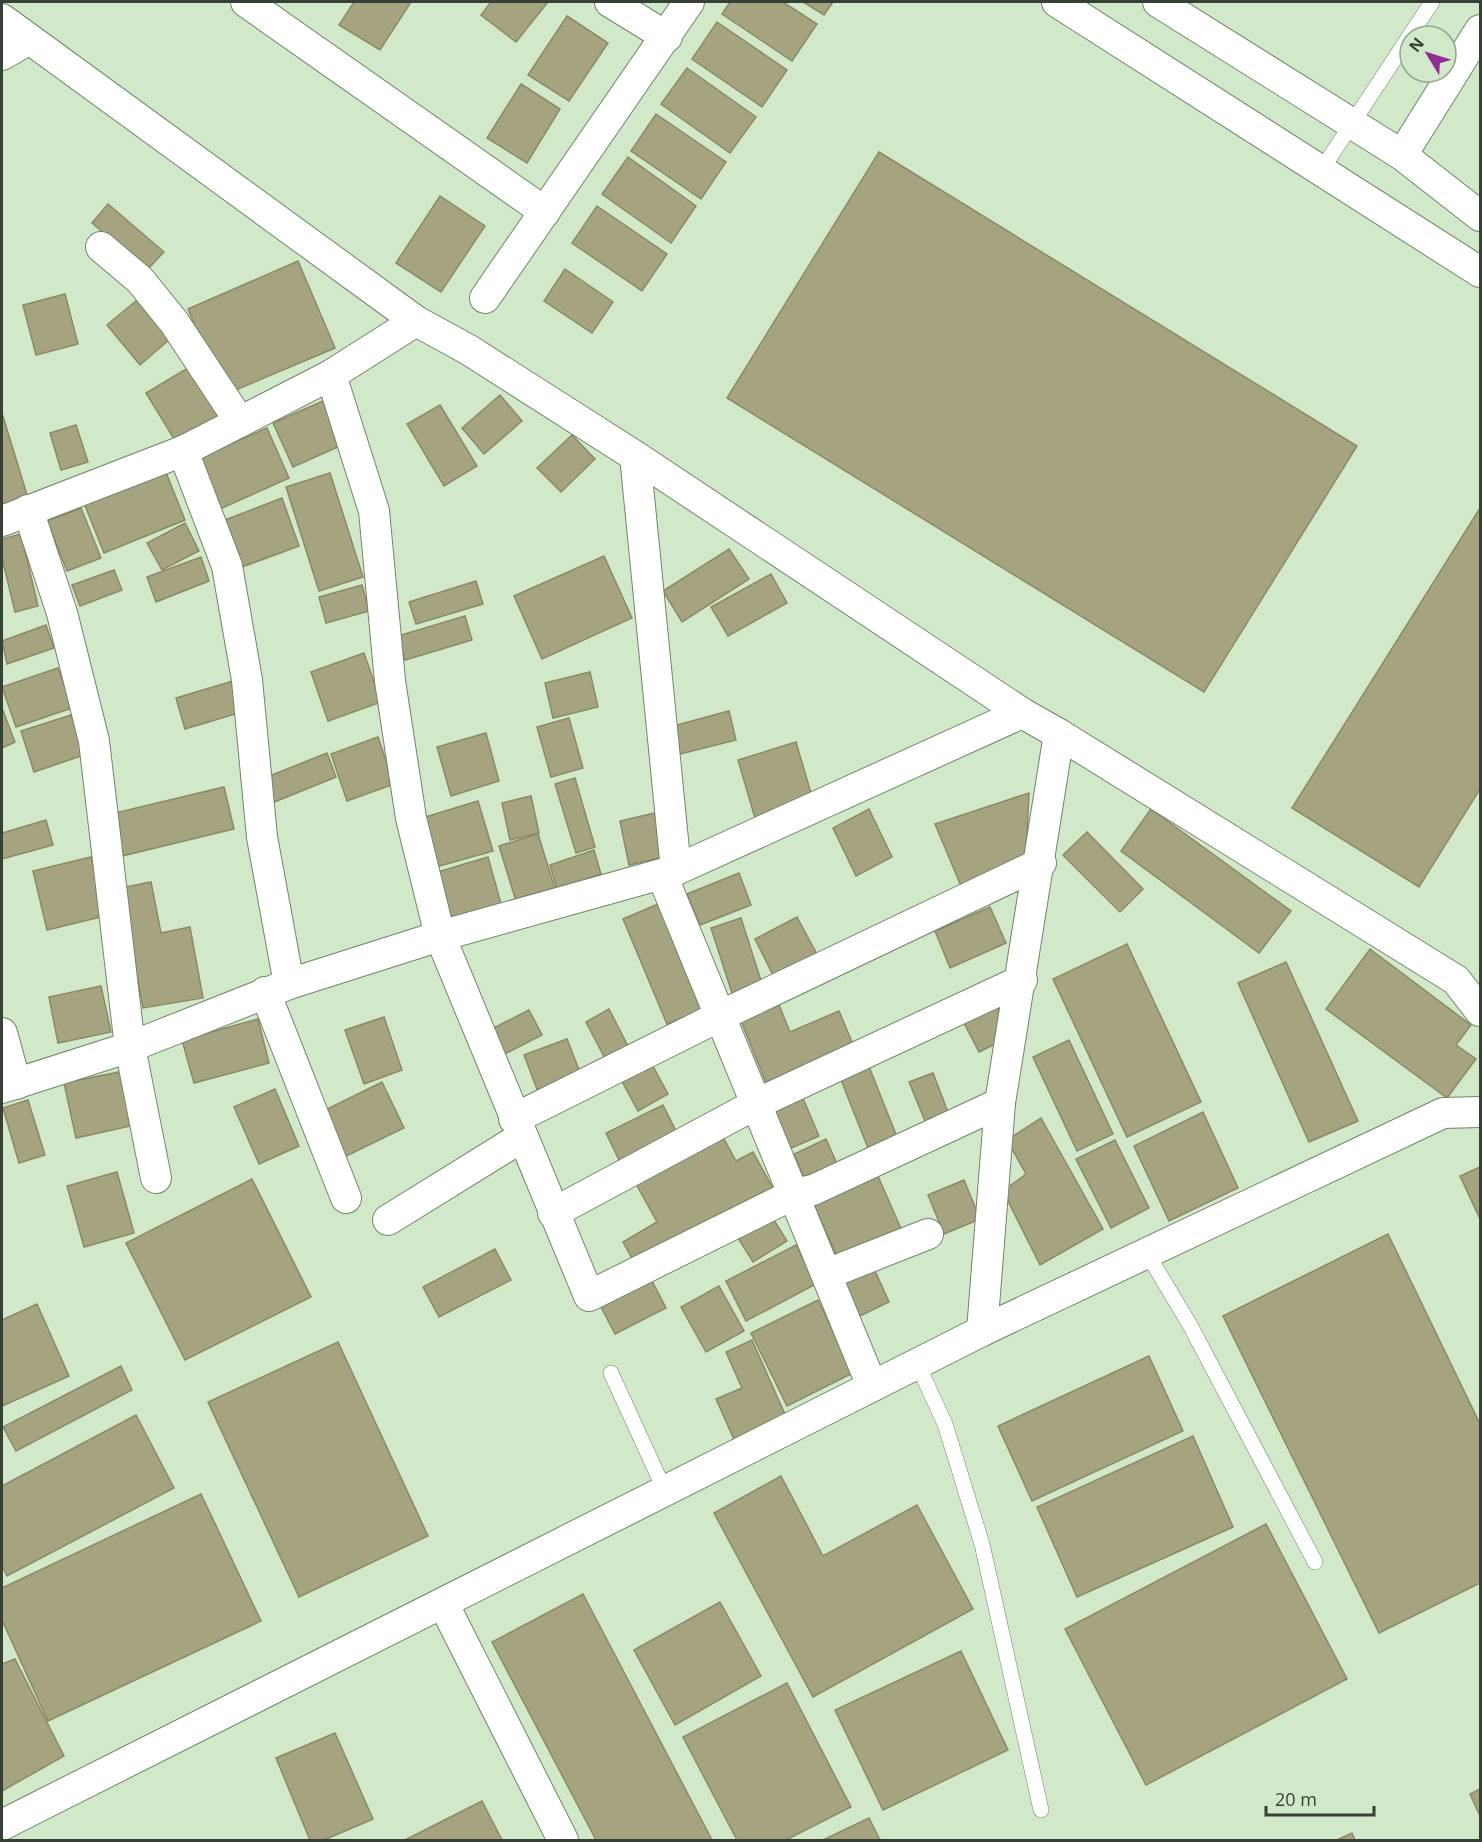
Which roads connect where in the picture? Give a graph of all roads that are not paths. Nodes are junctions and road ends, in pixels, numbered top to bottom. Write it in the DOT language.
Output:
graph roads {
  1 [pos="246,2"];
  2 [pos="610,2"];
  3 [pos="689,2"];
  4 [pos="1057,2"];
  5 [pos="1158,2"];
  6 [pos="1432,2"];
  7 [pos="2,19"];
  8 [pos="1480,30"];
  9 [pos="667,37"];
  10 [pos="28,40"];
  11 [pos="2,55"];
  12 [pos="1352,123"];
  13 [pos="1402,155"];
  14 [pos="1320,172"];
  15 [pos="545,212"];
  16 [pos="1480,216"];
  17 [pos="101,247"];
  18 [pos="1480,272"];
  19 [pos="485,298"];
  20 [pos="416,321"];
  21 [pos="331,375"];
  22 [pos="240,422"];
  23 [pos="183,451"];
  24 [pos="635,456"];
  25 [pos="15,515"];
  26 [pos="1022,713"];
  27 [pos="1059,734"];
  28 [pos="1041,863"];
  29 [pos="669,872"];
  30 [pos="440,936"];
  31 [pos="1022,980"];
  32 [pos="277,988"];
  33 [pos="1480,1011"];
  34 [pos="720,1016"];
  35 [pos="2,1033"];
  36 [pos="130,1047"];
  37 [pos="9,1086"];
  38 [pos="1000,1103"];
  39 [pos="756,1104"];
  40 [pos="1480,1112"];
  41 [pos="518,1128"];
  42 [pos="156,1178"];
  43 [pos="794,1194"];
  44 [pos="346,1198"];
  45 [pos="553,1213"];
  46 [pos="388,1220"];
  47 [pos="928,1234"];
  48 [pos="1147,1253"];
  49 [pos="827,1274"];
  50 [pos="982,1330"];
  51 [pos="917,1364"];
  52 [pos="611,1373"];
  53 [pos="872,1386"];
  54 [pos="665,1491"];
  55 [pos="1315,1562"];
  56 [pos="443,1603"];
  57 [pos="1041,1810"];
  58 [pos="2,1825"];
  59 [pos="563,1840"];
  1 -- 15 [label="street"];
  2 -- 9 [label="street"];
  3 -- 9 [label="street"];
  4 -- 14 [label="street"];
  5 -- 12 [label="street"];
  6 -- 12 [label="lane"];
  7 -- 10 [label="street"];
  8 -- 13 [label="street"];
  9 -- 15 [label="street"];
  10 -- 11 [label="street"];
  10 -- 20 [label="street"];
  12 -- 13 [label="street"];
  12 -- 14 [label="lane"];
  13 -- 16 [label="street"];
  14 -- 18 [label="street"];
  15 -- 19 [label="street"];
  17 -- 22 [label="street"];
  20 -- 21 [label="street"];
  20 -- 24 [label="street"];
  21 -- 22 [label="street"];
  21 -- 30 [label="street"];
  22 -- 23 [label="street"];
  23 -- 25 [label="street"];
  23 -- 32 [label="street"];
  24 -- 26 [label="street"];
  24 -- 29 [label="street"];
  25 -- 36 [label="street"];
  26 -- 27 [label="street"];
  26 -- 29 [label="street"];
  27 -- 28 [label="street"];
  27 -- 33 [label="street"];
  28 -- 31 [label="street"];
  28 -- 34 [label="street"];
  29 -- 30 [label="street"];
  29 -- 34 [label="street"];
  30 -- 32 [label="street"];
  30 -- 41 [label="street"];
  31 -- 38 [label="street"];
  31 -- 39 [label="street"];
  32 -- 36 [label="street"];
  32 -- 44 [label="street"];
  34 -- 39 [label="street"];
  34 -- 41 [label="street"];
  35 -- 37 [label="street"];
  36 -- 37 [label="street"];
  36 -- 42 [label="street"];
  38 -- 43 [label="street"];
  38 -- 50 [label="street"];
  39 -- 43 [label="street"];
  39 -- 45 [label="street"];
  40 -- 48 [label="street"];
  41 -- 45 [label="street"];
  41 -- 46 [label="street"];
  43 -- 45 [label="street"];
  43 -- 49 [label="street"];
  47 -- 49 [label="street"];
  48 -- 50 [label="street"];
  48 -- 55 [label="lane"];
  49 -- 53 [label="street"];
  50 -- 51 [label="street"];
  51 -- 53 [label="street"];
  51 -- 57 [label="lane"];
  52 -- 54 [label="lane"];
  53 -- 54 [label="street"];
  54 -- 56 [label="street"];
  56 -- 58 [label="street"];
  56 -- 59 [label="street"];
}
